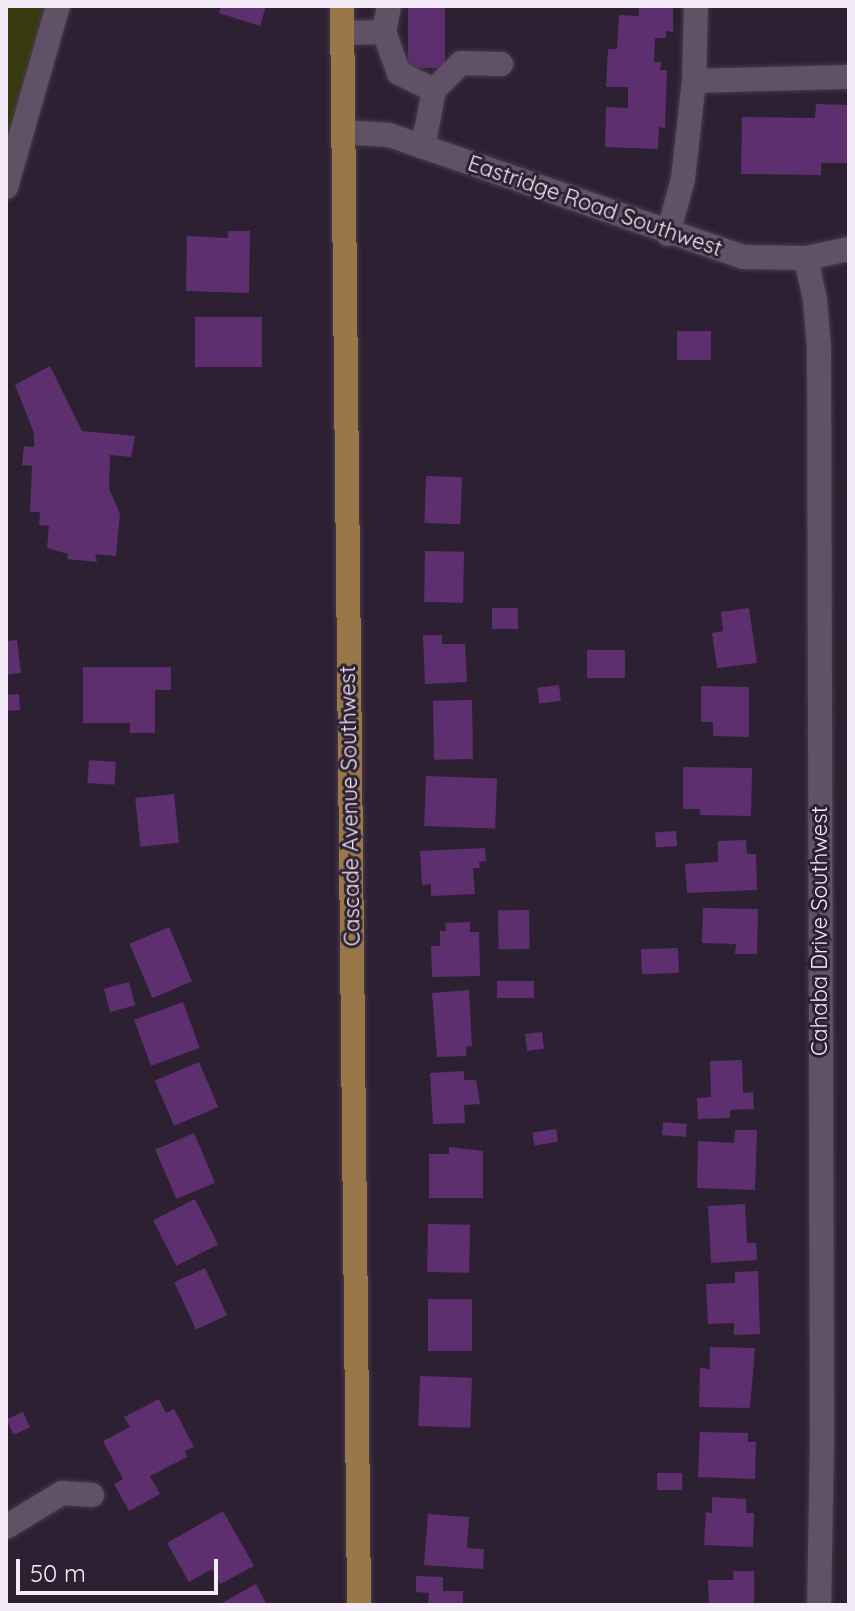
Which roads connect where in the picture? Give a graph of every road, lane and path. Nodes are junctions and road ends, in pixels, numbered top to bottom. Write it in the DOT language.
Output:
graph roads {
  1 [pos="58,6"];
  2 [pos="342,6"];
  3 [pos="389,6"];
  4 [pos="696,6"];
  5 [pos="384,32"];
  6 [pos="342,33"];
  7 [pos="501,64"];
  8 [pos="849,77"];
  9 [pos="694,81"];
  10 [pos="434,90"];
  11 [pos="343,132"];
  12 [pos="423,147"];
  13 [pos="6,187"];
  14 [pos="668,234"];
  15 [pos="849,249"];
  16 [pos="806,258"];
  17 [pos="92,1495"];
  18 [pos="6,1527"];
  19 [pos="359,1605"];
  20 [pos="819,1605"];
  1 -- 13 [label="street"];
  2 -- 6 [label="main road, Cascade Avenue Southwest"];
  3 -- 5 [label="street"];
  4 -- 9 [label="street"];
  5 -- 6 [label="street"];
  5 -- 10 [label="street"];
  6 -- 11 [label="main road, Cascade Avenue Southwest"];
  7 -- 10 [label="street"];
  8 -- 9 [label="street"];
  9 -- 14 [label="street"];
  10 -- 12 [label="street"];
  11 -- 12 [label="street, Eastridge Road Southwest"];
  11 -- 19 [label="main road, Cascade Avenue Southwest"];
  12 -- 14 [label="street, Eastridge Road Southwest"];
  14 -- 16 [label="street, Eastridge Road Southwest"];
  15 -- 16 [label="street, Eastridge Road Southwest"];
  16 -- 20 [label="street, Cahaba Drive Southwest"];
  17 -- 18 [label="street"];
}
